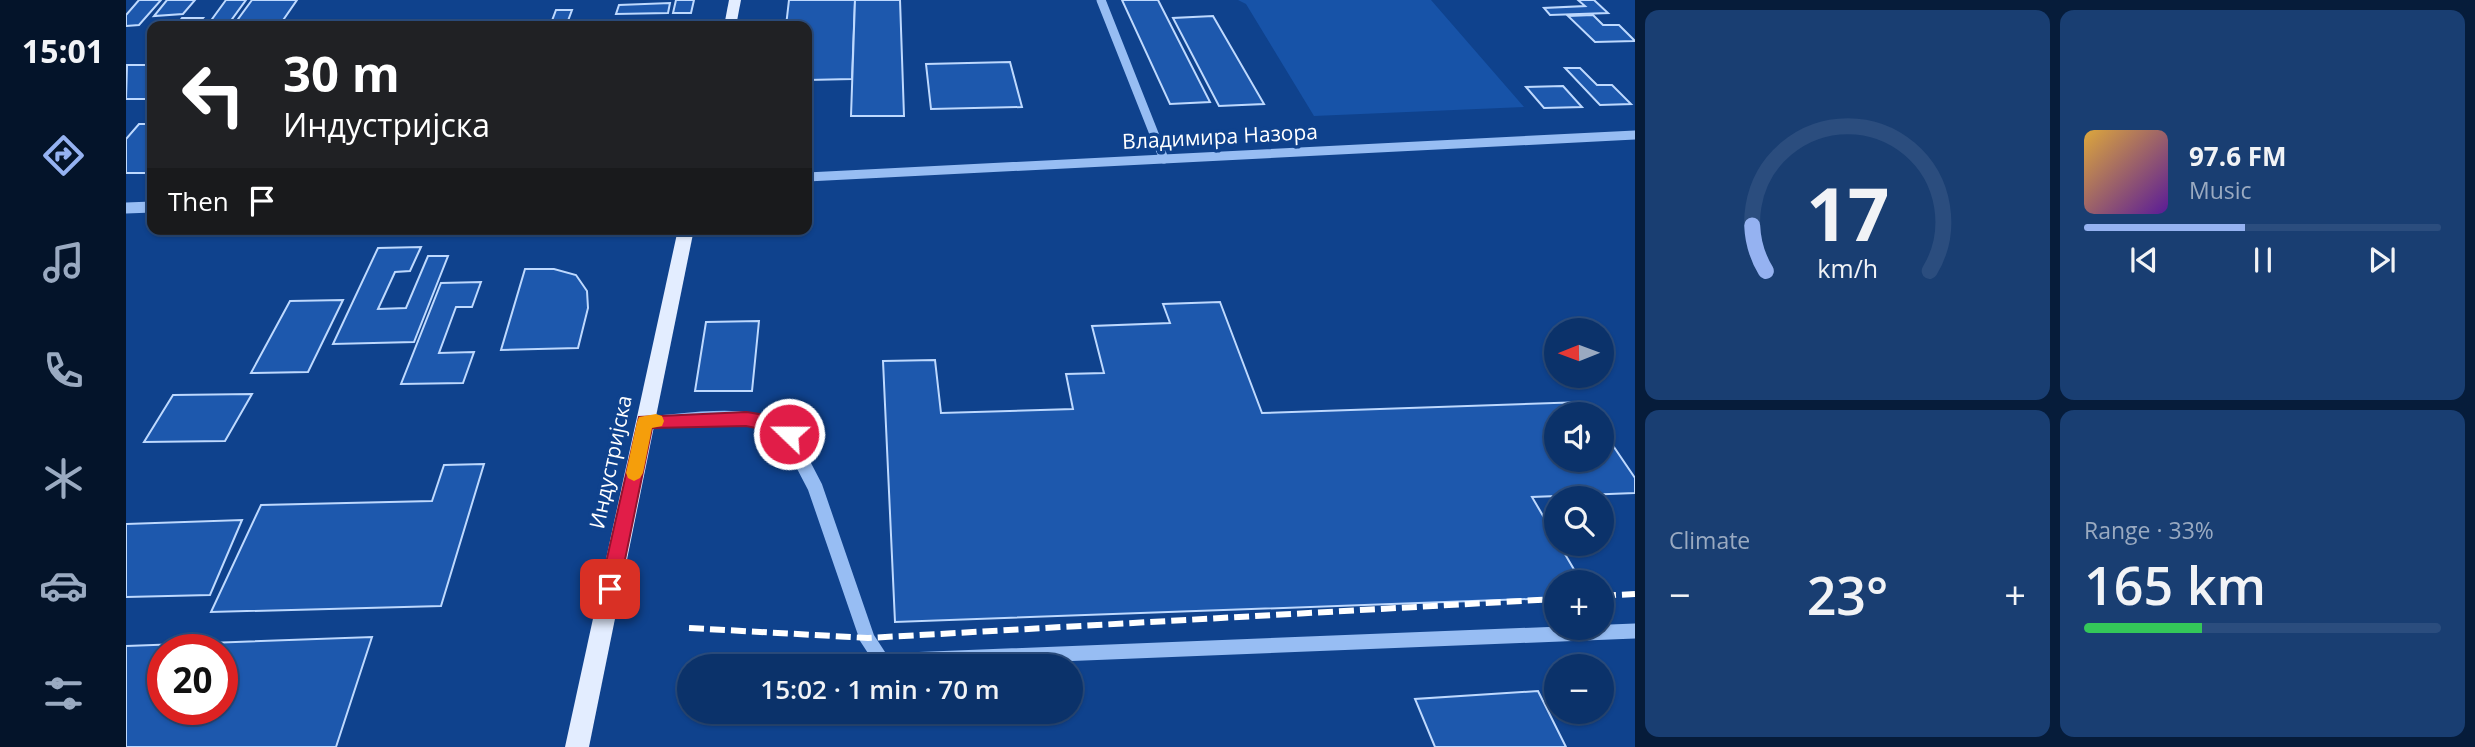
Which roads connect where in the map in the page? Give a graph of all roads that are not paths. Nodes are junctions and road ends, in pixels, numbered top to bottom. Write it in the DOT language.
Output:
graph roads {
  1 [pos="735,0"];
  2 [pos="1101,0"];
  3 [pos="731,21"];
  4 [pos="1635,135"];
  5 [pos="1164,159"];
  6 [pos="812,177"];
  7 [pos="147,207"];
  8 [pos="126,208"];
  9 [pos="685,235"];
  10 [pos="645,422"];
  11 [pos="1635,631"];
  12 [pos="577,747"];
  1 -- 3 [label="main road"];
  2 -- 5 [label="street"];
  4 -- 5 [label="street, Владимира Назора"];
  5 -- 6 [label="street, Владимира Назора"];
  7 -- 8 [label="street"];
  9 -- 10 [label="main road, Индустријска"];
  10 -- 11 [label="street"];
  10 -- 12 [label="main road, Индустријска"];
}
